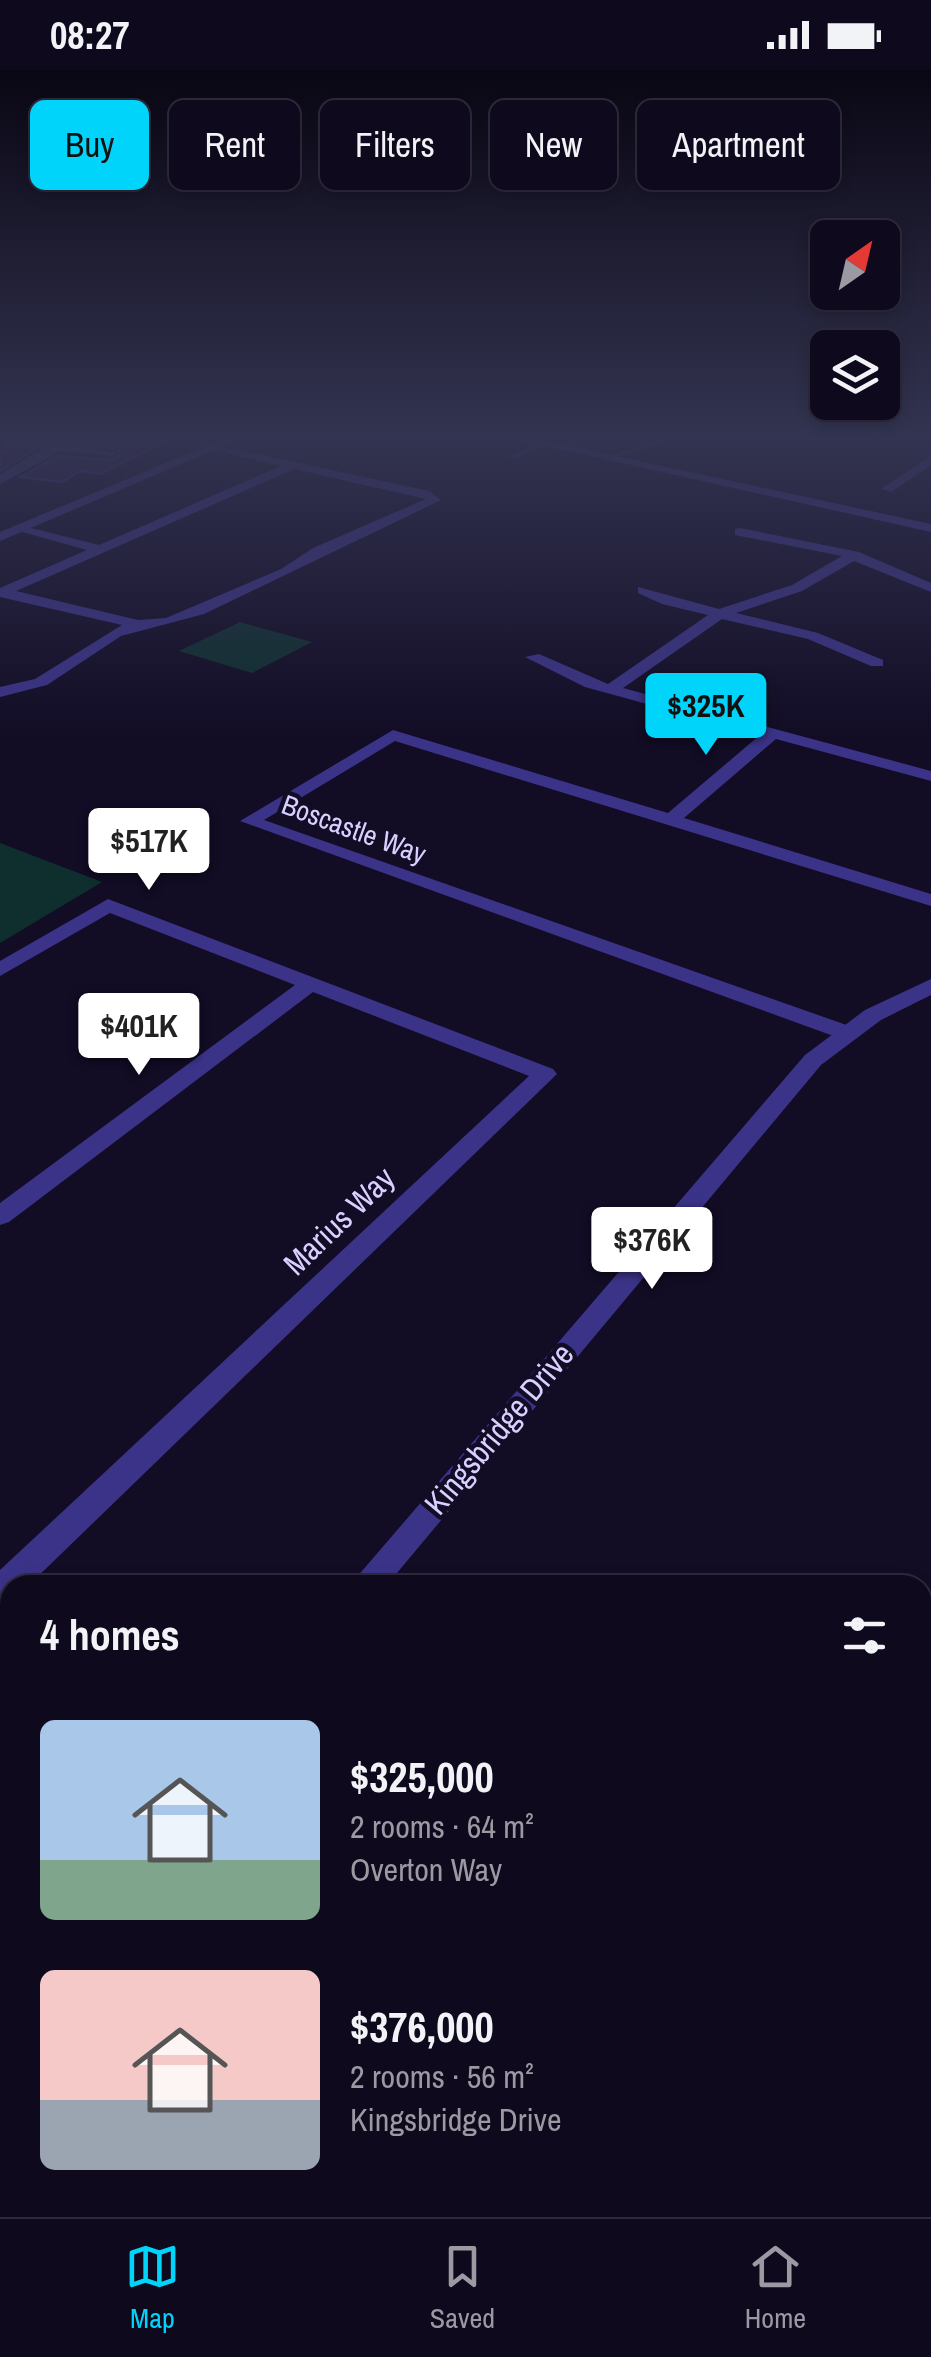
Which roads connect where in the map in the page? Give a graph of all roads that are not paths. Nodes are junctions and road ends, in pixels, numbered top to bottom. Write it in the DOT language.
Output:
graph roads {
  1 [pos="49,535"];
  2 [pos="130,535"];
  3 [pos="354,535"];
  4 [pos="756,535"];
  5 [pos="98,549"];
  6 [pos="854,555"];
  7 [pos="930,587"];
  8 [pos="642,590"];
  9 [pos="0,592"];
  10 [pos="720,614"];
  11 [pos="138,624"];
  12 [pos="534,657"];
  13 [pos="877,663"];
  14 [pos="611,689"];
  15 [pos="0,692"];
  16 [pos="773,733"];
  17 [pos="931,776"];
  18 [pos="671,820"];
  19 [pos="931,900"];
  20 [pos="0,970"];
  21 [pos="311,983"];
  22 [pos="931,986"];
  23 [pos="847,1032"];
  24 [pos="0,1216"];
  25 [pos="17,1575"];
  26 [pos="376,1575"];
  1 -- 5 [label="street"];
  2 -- 5 [label="street"];
  3 -- 11 [label="street"];
  4 -- 6 [label="street"];
  5 -- 9 [label="street"];
  6 -- 7 [label="street"];
  6 -- 10 [label="street"];
  8 -- 10 [label="street"];
  9 -- 11 [label="street"];
  10 -- 13 [label="street"];
  10 -- 14 [label="street"];
  11 -- 15 [label="street"];
  12 -- 14 [label="street"];
  14 -- 16 [label="street"];
  16 -- 17 [label="street"];
  16 -- 18 [label="street"];
  18 -- 19 [label="street, Boscastle Way"];
  18 -- 23 [label="street, Boscastle Way"];
  20 -- 21 [label="street"];
  21 -- 24 [label="street"];
  21 -- 25 [label="street, Marius Way"];
  22 -- 23 [label="street, Kingsbridge Drive"];
  23 -- 26 [label="street, Kingsbridge Drive"];
}
